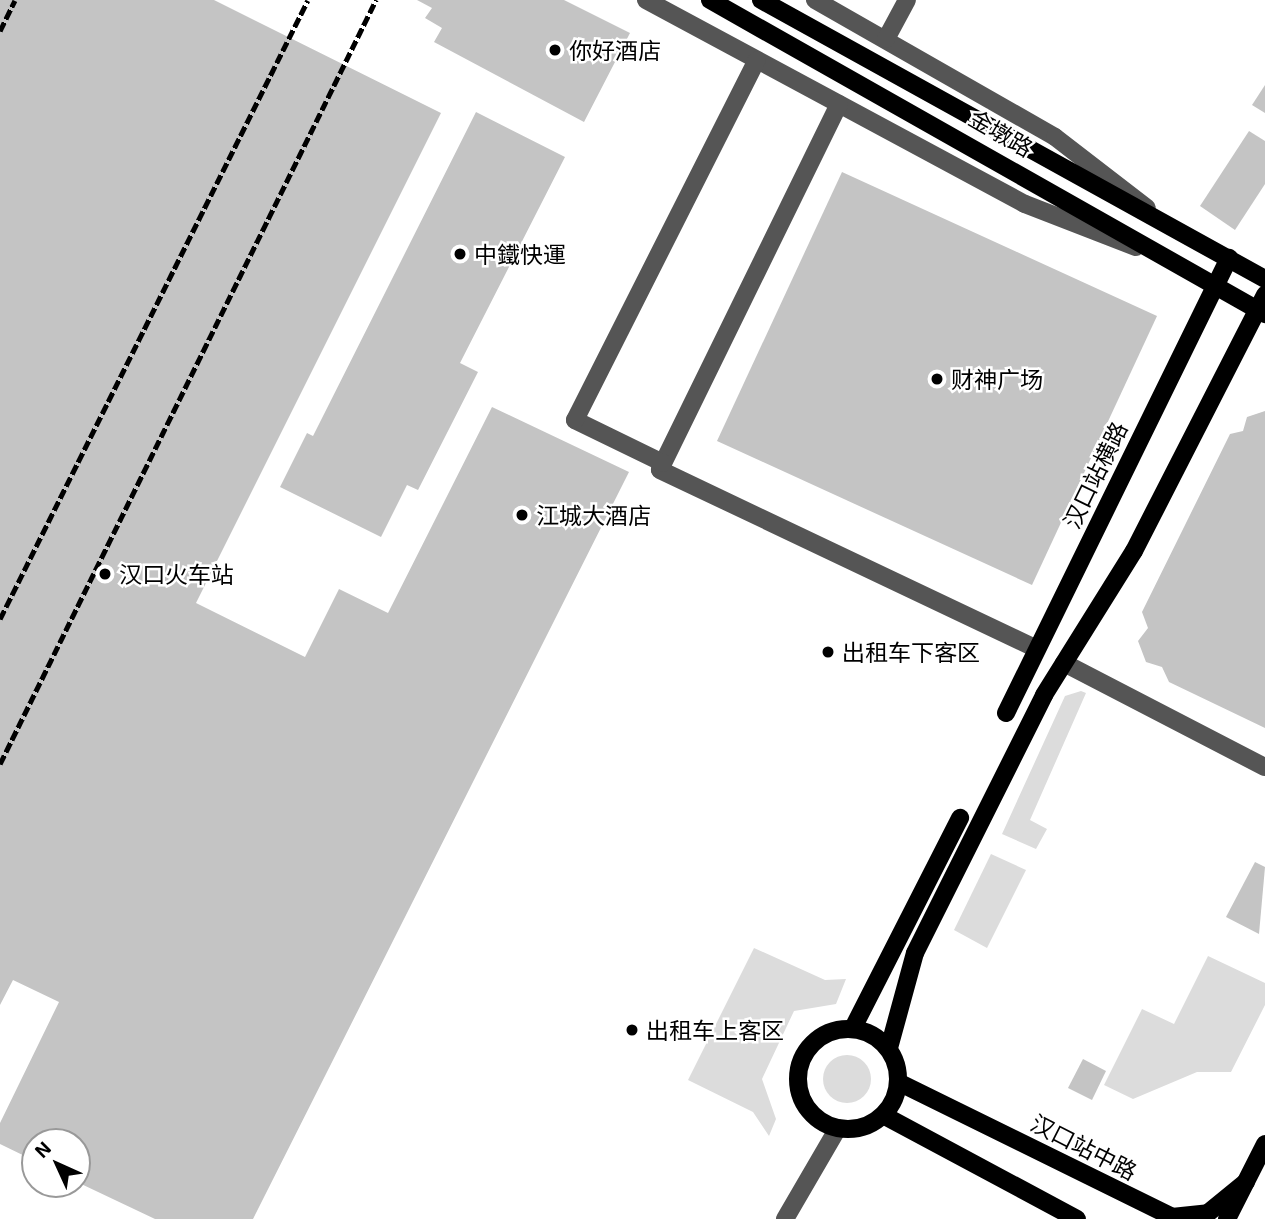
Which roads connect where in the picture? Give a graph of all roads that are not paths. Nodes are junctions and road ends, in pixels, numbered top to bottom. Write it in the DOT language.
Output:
graph roads {
  1 [pos="646,0"];
  2 [pos="710,0"];
  3 [pos="761,0"];
  4 [pos="815,0"];
  5 [pos="907,0"];
  6 [pos="886,39"];
  7 [pos="757,60"];
  8 [pos="839,104"];
  9 [pos="1169,225"];
  10 [pos="1163,257"];
  11 [pos="1229,258"];
  12 [pos="1265,279"];
  13 [pos="1215,285"];
  14 [pos="1263,306"];
  15 [pos="663,463"];
  16 [pos="1037,649"];
  17 [pos="1063,663"];
  18 [pos="1006,713"];
  19 [pos="1265,766"];
  20 [pos="960,818"];
  21 [pos="853,1028"];
  22 [pos="889,1048"];
  23 [pos="898,1082"];
  24 [pos="883,1115"];
  25 [pos="838,1128"];
  26 [pos="1265,1144"];
  27 [pos="1246,1182"];
  28 [pos="785,1219"];
  29 [pos="1077,1219"];
  30 [pos="1227,1219"];
  1 -- 7 [label="street"];
  2 -- 10 [label="main road, 金墩路"];
  3 -- 9 [label="main road, 金墩路"];
  4 -- 6 [label="street"];
  5 -- 6 [label="street"];
  6 -- 9 [label="street"];
  7 -- 8 [label="street"];
  7 -- 15 [label="street"];
  8 -- 10 [label="street"];
  8 -- 15 [label="street"];
  9 -- 11 [label="main road, 金墩路"];
  10 -- 13 [label="main road, 金墩路"];
  11 -- 12 [label="main road, 金墩路"];
  11 -- 13 [label="main road, 汉口站横路"];
  13 -- 14 [label="main road, 金墩路"];
  13 -- 16 [label="main road, 汉口站横路"];
  14 -- 17 [label="main road"];
  15 -- 16 [label="street"];
  16 -- 18 [label="main road, 汉口站横路"];
  17 -- 19 [label="street"];
  17 -- 22 [label="main road"];
  20 -- 21 [label="main road"];
  21 -- 22 [label="main road"];
  21 -- 25 [label="main road"];
  22 -- 23 [label="main road"];
  23 -- 24 [label="main road"];
  23 -- 27 [label="main road, 汉口站中路"];
  24 -- 25 [label="main road"];
  24 -- 29 [label="main road"];
  25 -- 28 [label="street"];
  26 -- 27 [label="main road"];
  27 -- 30 [label="main road"];
}
